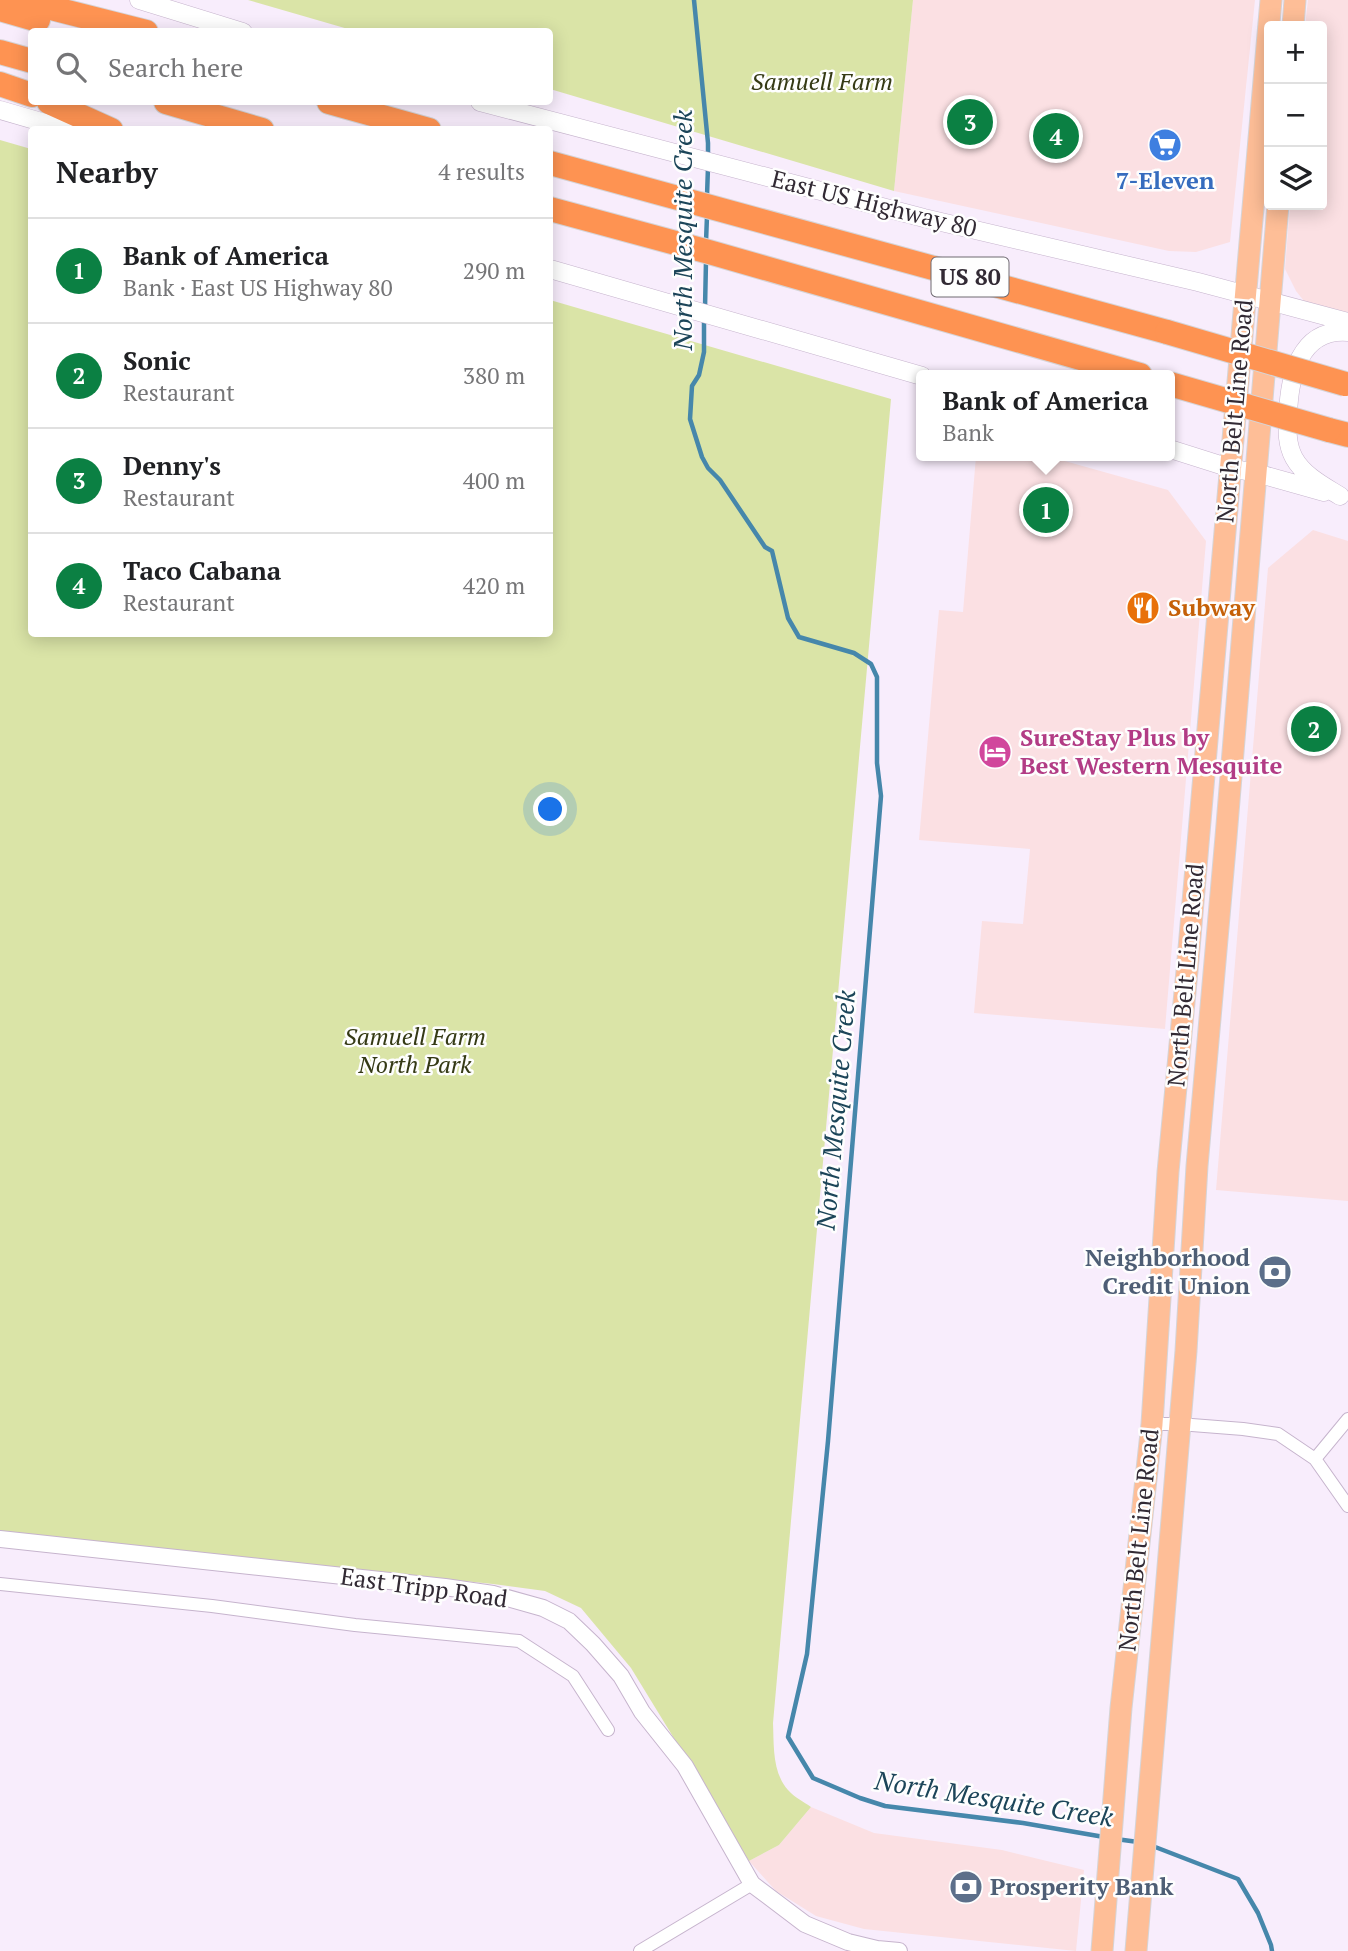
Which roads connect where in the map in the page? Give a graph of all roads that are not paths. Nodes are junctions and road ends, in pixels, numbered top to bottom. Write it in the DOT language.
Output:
graph roads {
  1 [pos="20,0"];
  2 [pos="139,0"];
  3 [pos="1271,0"];
  4 [pos="1295,0"];
  5 [pos="0,9"];
  6 [pos="1293,21"];
  7 [pos="66,28"];
  8 [pos="130,28"];
  9 [pos="230,28"];
  10 [pos="0,52"];
  11 [pos="28,60"];
  12 [pos="0,84"];
  13 [pos="1266,84"];
  14 [pos="28,94"];
  15 [pos="56,105"];
  16 [pos="176,105"];
  17 [pos="340,105"];
  18 [pos="491,105"];
  19 [pos="1264,107"];
  20 [pos="0,110"];
  21 [pos="55,126"];
  22 [pos="102,126"];
  23 [pos="248,126"];
  24 [pos="415,126"];
  25 [pos="553,164"];
  26 [pos="553,210"];
  27 [pos="1278,210"];
  28 [pos="553,270"];
  29 [pos="1245,294"];
  30 [pos="1270,300"];
  31 [pos="1348,322"];
  32 [pos="1348,332"];
  33 [pos="1123,370"];
  34 [pos="916,374"];
  35 [pos="1347,384"];
  36 [pos="1175,385"];
  37 [pos="1338,432"];
  38 [pos="1175,451"];
  39 [pos="1230,468"];
  40 [pos="1256,473"];
  41 [pos="1344,497"];
  42 [pos="1188,950"];
  43 [pos="1216,952"];
  44 [pos="1170,1147"];
  45 [pos="1197,1166"];
  46 [pos="1168,1172"];
  47 [pos="1348,1419"];
  48 [pos="1152,1424"];
  49 [pos="1179,1424"];
  50 [pos="1315,1459"];
  51 [pos="1348,1506"];
  52 [pos="0,1539"];
  53 [pos="0,1584"];
  54 [pos="608,1730"];
  55 [pos="752,1884"];
  56 [pos="640,1951"];
  57 [pos="899,1951"];
  58 [pos="1102,1951"];
  59 [pos="1136,1951"];
  1 -- 8 [label="highway"];
  2 -- 9 [label="main road"];
  3 -- 13 [label="main road, North Belt Line Road"];
  4 -- 6 [label="main road"];
  5 -- 7 [label="highway"];
  10 -- 11 [label="highway"];
  12 -- 14 [label="highway"];
  15 -- 22 [label="highway"];
  16 -- 23 [label="highway"];
  17 -- 24 [label="highway"];
  18 -- 29 [label="main road, East US Highway 80"];
  19 -- 29 [label="main road, North Belt Line Road"];
  20 -- 21 [label="main road"];
  25 -- 35 [label="highway, US 80, bridge"];
  26 -- 33 [label="highway, US 80"];
  27 -- 30 [label="main road, North Belt Line Road"];
  28 -- 34 [label="main road"];
  29 -- 30 [label="main road, East US Highway 80"];
  29 -- 39 [label="main road, North Belt Line Road"];
  30 -- 31 [label="main road, East US Highway 80"];
  30 -- 40 [label="main road, North Belt Line Road"];
  32 -- 41 [label="main road"];
  36 -- 37 [label="highway, bridge"];
  38 -- 39 [label="main road"];
  39 -- 40 [label="main road"];
  39 -- 42 [label="main road, North Belt Line Road"];
  40 -- 41 [label="main road"];
  40 -- 43 [label="main road, North Belt Line Road"];
  42 -- 43 [label="main road"];
  42 -- 44 [label="main road, North Belt Line Road"];
  43 -- 45 [label="main road, North Belt Line Road"];
  44 -- 45 [label="main road"];
  44 -- 46 [label="main road, North Belt Line Road"];
  45 -- 46 [label="main road"];
  45 -- 49 [label="main road, North Belt Line Road"];
  46 -- 48 [label="main road, North Belt Line Road"];
  47 -- 50 [label="street"];
  48 -- 49 [label="street"];
  48 -- 58 [label="main road, North Belt Line Road"];
  49 -- 50 [label="street"];
  49 -- 59 [label="main road, North Belt Line Road"];
  50 -- 51 [label="street"];
  52 -- 55 [label="street, East Tripp Road"];
  53 -- 54 [label="street"];
  55 -- 56 [label="street"];
  55 -- 57 [label="street, East Tripp Road"];
}
